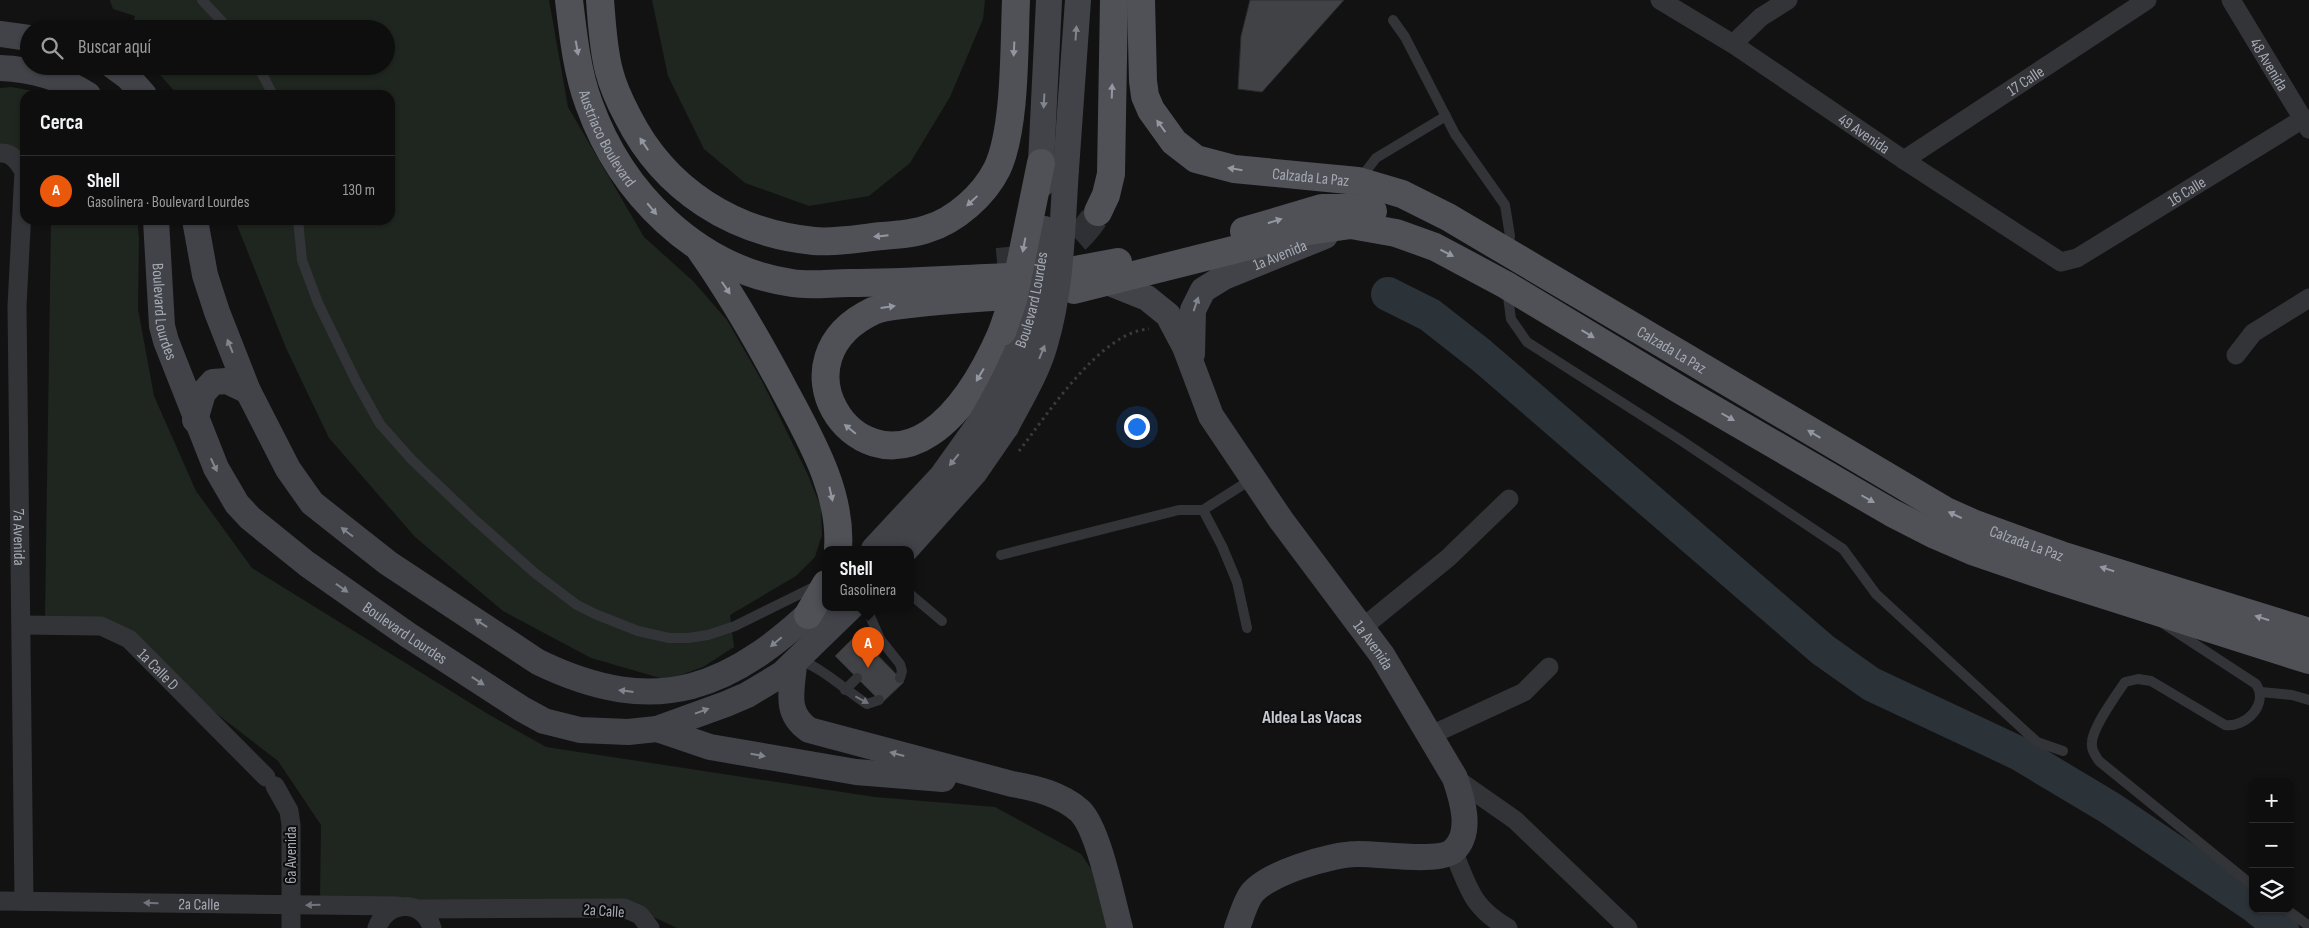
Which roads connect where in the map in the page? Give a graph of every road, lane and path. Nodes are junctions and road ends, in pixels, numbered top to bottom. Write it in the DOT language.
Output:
graph roads {
  1 [pos="202,0"];
  2 [pos="569,0"];
  3 [pos="600,0"];
  4 [pos="1016,0"];
  5 [pos="1049,0"];
  6 [pos="1078,0"];
  7 [pos="1114,0"];
  8 [pos="1141,0"];
  9 [pos="1660,0"];
  10 [pos="1788,0"];
  11 [pos="2147,0"];
  12 [pos="2231,0"];
  13 [pos="221,20"];
  14 [pos="1393,20"];
  15 [pos="0,34"];
  16 [pos="20,37"];
  17 [pos="1733,44"];
  18 [pos="0,68"];
  19 [pos="20,71"];
  20 [pos="43,75"];
  21 [pos="125,75"];
  22 [pos="263,75"];
  23 [pos="80,90"];
  24 [pos="140,90"];
  25 [pos="270,90"];
  26 [pos="1446,116"];
  27 [pos="2306,124"];
  28 [pos="0,152"];
  29 [pos="1904,160"];
  30 [pos="20,166"];
  31 [pos="1053,166"];
  32 [pos="1347,179"];
  33 [pos="20,208"];
  34 [pos="1098,212"];
  35 [pos="156,225"];
  36 [pos="196,225"];
  37 [pos="298,225"];
  38 [pos="1351,225"];
  39 [pos="1417,240"];
  40 [pos="698,248"];
  41 [pos="1508,252"];
  42 [pos="2069,261"];
  43 [pos="1107,282"];
  44 [pos="1506,285"];
  45 [pos="2309,298"];
  46 [pos="9,306"];
  47 [pos="1175,327"];
  48 [pos="2236,355"];
  49 [pos="1192,370"];
  50 [pos="248,391"];
  51 [pos="195,420"];
  52 [pos="994,424"];
  53 [pos="1015,456"];
  54 [pos="1252,479"];
  55 [pos="1508,499"];
  56 [pos="1203,510"];
  57 [pos="838,546"];
  58 [pos="877,546"];
  59 [pos="909,546"];
  60 [pos="1000,555"];
  61 [pos="822,584"];
  62 [pos="822,593"];
  63 [pos="914,597"];
  64 [pos="2138,604"];
  65 [pos="817,607"];
  66 [pos="847,611"];
  67 [pos="868,611"];
  68 [pos="942,621"];
  69 [pos="22,625"];
  70 [pos="1247,628"];
  71 [pos="1362,628"];
  72 [pos="2309,632"];
  73 [pos="887,649"];
  74 [pos="879,657"];
  75 [pos="2309,660"];
  76 [pos="796,662"];
  77 [pos="1549,666"];
  78 [pos="857,678"];
  79 [pos="900,678"];
  80 [pos="845,690"];
  81 [pos="2261,692"];
  82 [pos="879,700"];
  83 [pos="2309,700"];
  84 [pos="657,729"];
  85 [pos="1431,735"];
  86 [pos="2063,750"];
  87 [pos="1455,778"];
  88 [pos="270,782"];
  89 [pos="1012,784"];
  90 [pos="1453,851"];
  91 [pos="2249,883"];
  92 [pos="0,901"];
  93 [pos="24,901"];
  94 [pos="290,905"];
  95 [pos="398,906"];
  96 [pos="418,909"];
  97 [pos="2291,913"];
  98 [pos="645,921"];
  99 [pos="2309,926"];
  100 [pos="291,928"];
  101 [pos="377,928"];
  102 [pos="432,928"];
  103 [pos="1120,928"];
  104 [pos="1237,928"];
  105 [pos="1508,928"];
  106 [pos="1628,928"];
  1 -- 13 [label="lane"];
  2 -- 40 [label="main road, Austriaco Boulevard, one-way"];
  4 -- 3 [label="main road, Austriaco Boulevard, one-way"];
  5 -- 31 [label="main road, Boulevard Lourdes, one-way"];
  31 -- 6 [label="main road, Boulevard Lourdes, one-way"];
  34 -- 7 [label="main road, one-way"];
  32 -- 8 [label="main road, Calzada La Paz, one-way"];
  9 -- 17 [label="street, 49 Avenida"];
  10 -- 17 [label="street"];
  11 -- 29 [label="street, 17 Calle"];
  12 -- 27 [label="street, 48 Avenida"];
  14 -- 26 [label="lane"];
  15 -- 16 [label="main road"];
  17 -- 29 [label="street, 49 Avenida"];
  18 -- 19 [label="main road"];
  20 -- 23 [label="main road"];
  21 -- 24 [label="main road"];
  22 -- 25 [label="lane"];
  26 -- 32 [label="lane"];
  26 -- 41 [label="lane"];
  27 -- 42 [label="street, 16 Calle"];
  28 -- 30 [label="street"];
  29 -- 42 [label="street, 49 Avenida"];
  31 -- 40 [label="main road, one-way, bridge"];
  31 -- 52 [label="main road, Boulevard Lourdes, bridge"];
  32 -- 41 [label="main road, Calzada La Paz"];
  33 -- 46 [label="street, 7a Avenida"];
  35 -- 51 [label="main road, Boulevard Lourdes"];
  50 -- 36 [label="main road, one-way"];
  37 -- 61 [label="lane"];
  38 -- 39 [label="main road, Calzada La Paz"];
  38 -- 43 [label="main road, Calzada La Paz"];
  49 -- 38 [label="main road, 1a Avenida, one-way"];
  43 -- 39 [label="main road, Calzada La Paz, one-way"];
  39 -- 44 [label="main road, Calzada La Paz, one-way"];
  40 -- 57 [label="main road, one-way"];
  72 -- 41 [label="main road, Calzada La Paz, one-way"];
  43 -- 47 [label="main road, 1a Avenida"];
  44 -- 64 [label="main road, Calzada La Paz, one-way"];
  44 -- 86 [label="lane"];
  45 -- 48 [label="street"];
  46 -- 69 [label="street, 7a Avenida"];
  47 -- 49 [label="main road, 1a Avenida"];
  47 -- 53 [label="path"];
  49 -- 54 [label="main road, 1a Avenida"];
  50 -- 51 [label="main road"];
  65 -- 50 [label="main road, one-way"];
  51 -- 84 [label="main road, Boulevard Lourdes, one-way"];
  52 -- 58 [label="main road, Boulevard Lourdes, one-way"];
  52 -- 59 [label="main road, Boulevard Lourdes"];
  54 -- 56 [label="lane"];
  54 -- 71 [label="main road, 1a Avenida"];
  55 -- 71 [label="street"];
  56 -- 60 [label="lane"];
  56 -- 70 [label="lane"];
  62 -- 65 [label="main road"];
  63 -- 68 [label="lane"];
  64 -- 75 [label="main road, Calzada La Paz"];
  64 -- 81 [label="lane"];
  66 -- 76 [label="main road, Boulevard Lourdes"];
  67 -- 73 [label="lane"];
  69 -- 88 [label="street, 1a Calle D"];
  69 -- 93 [label="street, 7a Avenida"];
  71 -- 85 [label="main road, 1a Avenida"];
  73 -- 74 [label="lane"];
  73 -- 79 [label="lane"];
  76 -- 80 [label="lane"];
  84 -- 76 [label="main road, Boulevard Lourdes, one-way"];
  89 -- 76 [label="main road, one-way"];
  77 -- 85 [label="street"];
  78 -- 80 [label="lane"];
  80 -- 82 [label="lane, one-way"];
  81 -- 83 [label="lane"];
  81 -- 91 [label="lane"];
  84 -- 89 [label="main road, one-way"];
  85 -- 87 [label="main road, 1a Avenida"];
  87 -- 90 [label="main road, 1a Avenida"];
  87 -- 106 [label="street"];
  88 -- 94 [label="street, 6a Avenida"];
  89 -- 103 [label="main road"];
  90 -- 104 [label="main road"];
  90 -- 105 [label="street"];
  92 -- 93 [label="street, 2a Calle"];
  94 -- 93 [label="street, 2a Calle, one-way"];
  95 -- 94 [label="street, 2a Calle, one-way"];
  94 -- 100 [label="street, 6a Avenida"];
  95 -- 96 [label="street, 2a Calle"];
  95 -- 101 [label="street"];
  96 -- 98 [label="street, 2a Calle"];
  96 -- 102 [label="street"];
  97 -- 99 [label="lane"];
}
